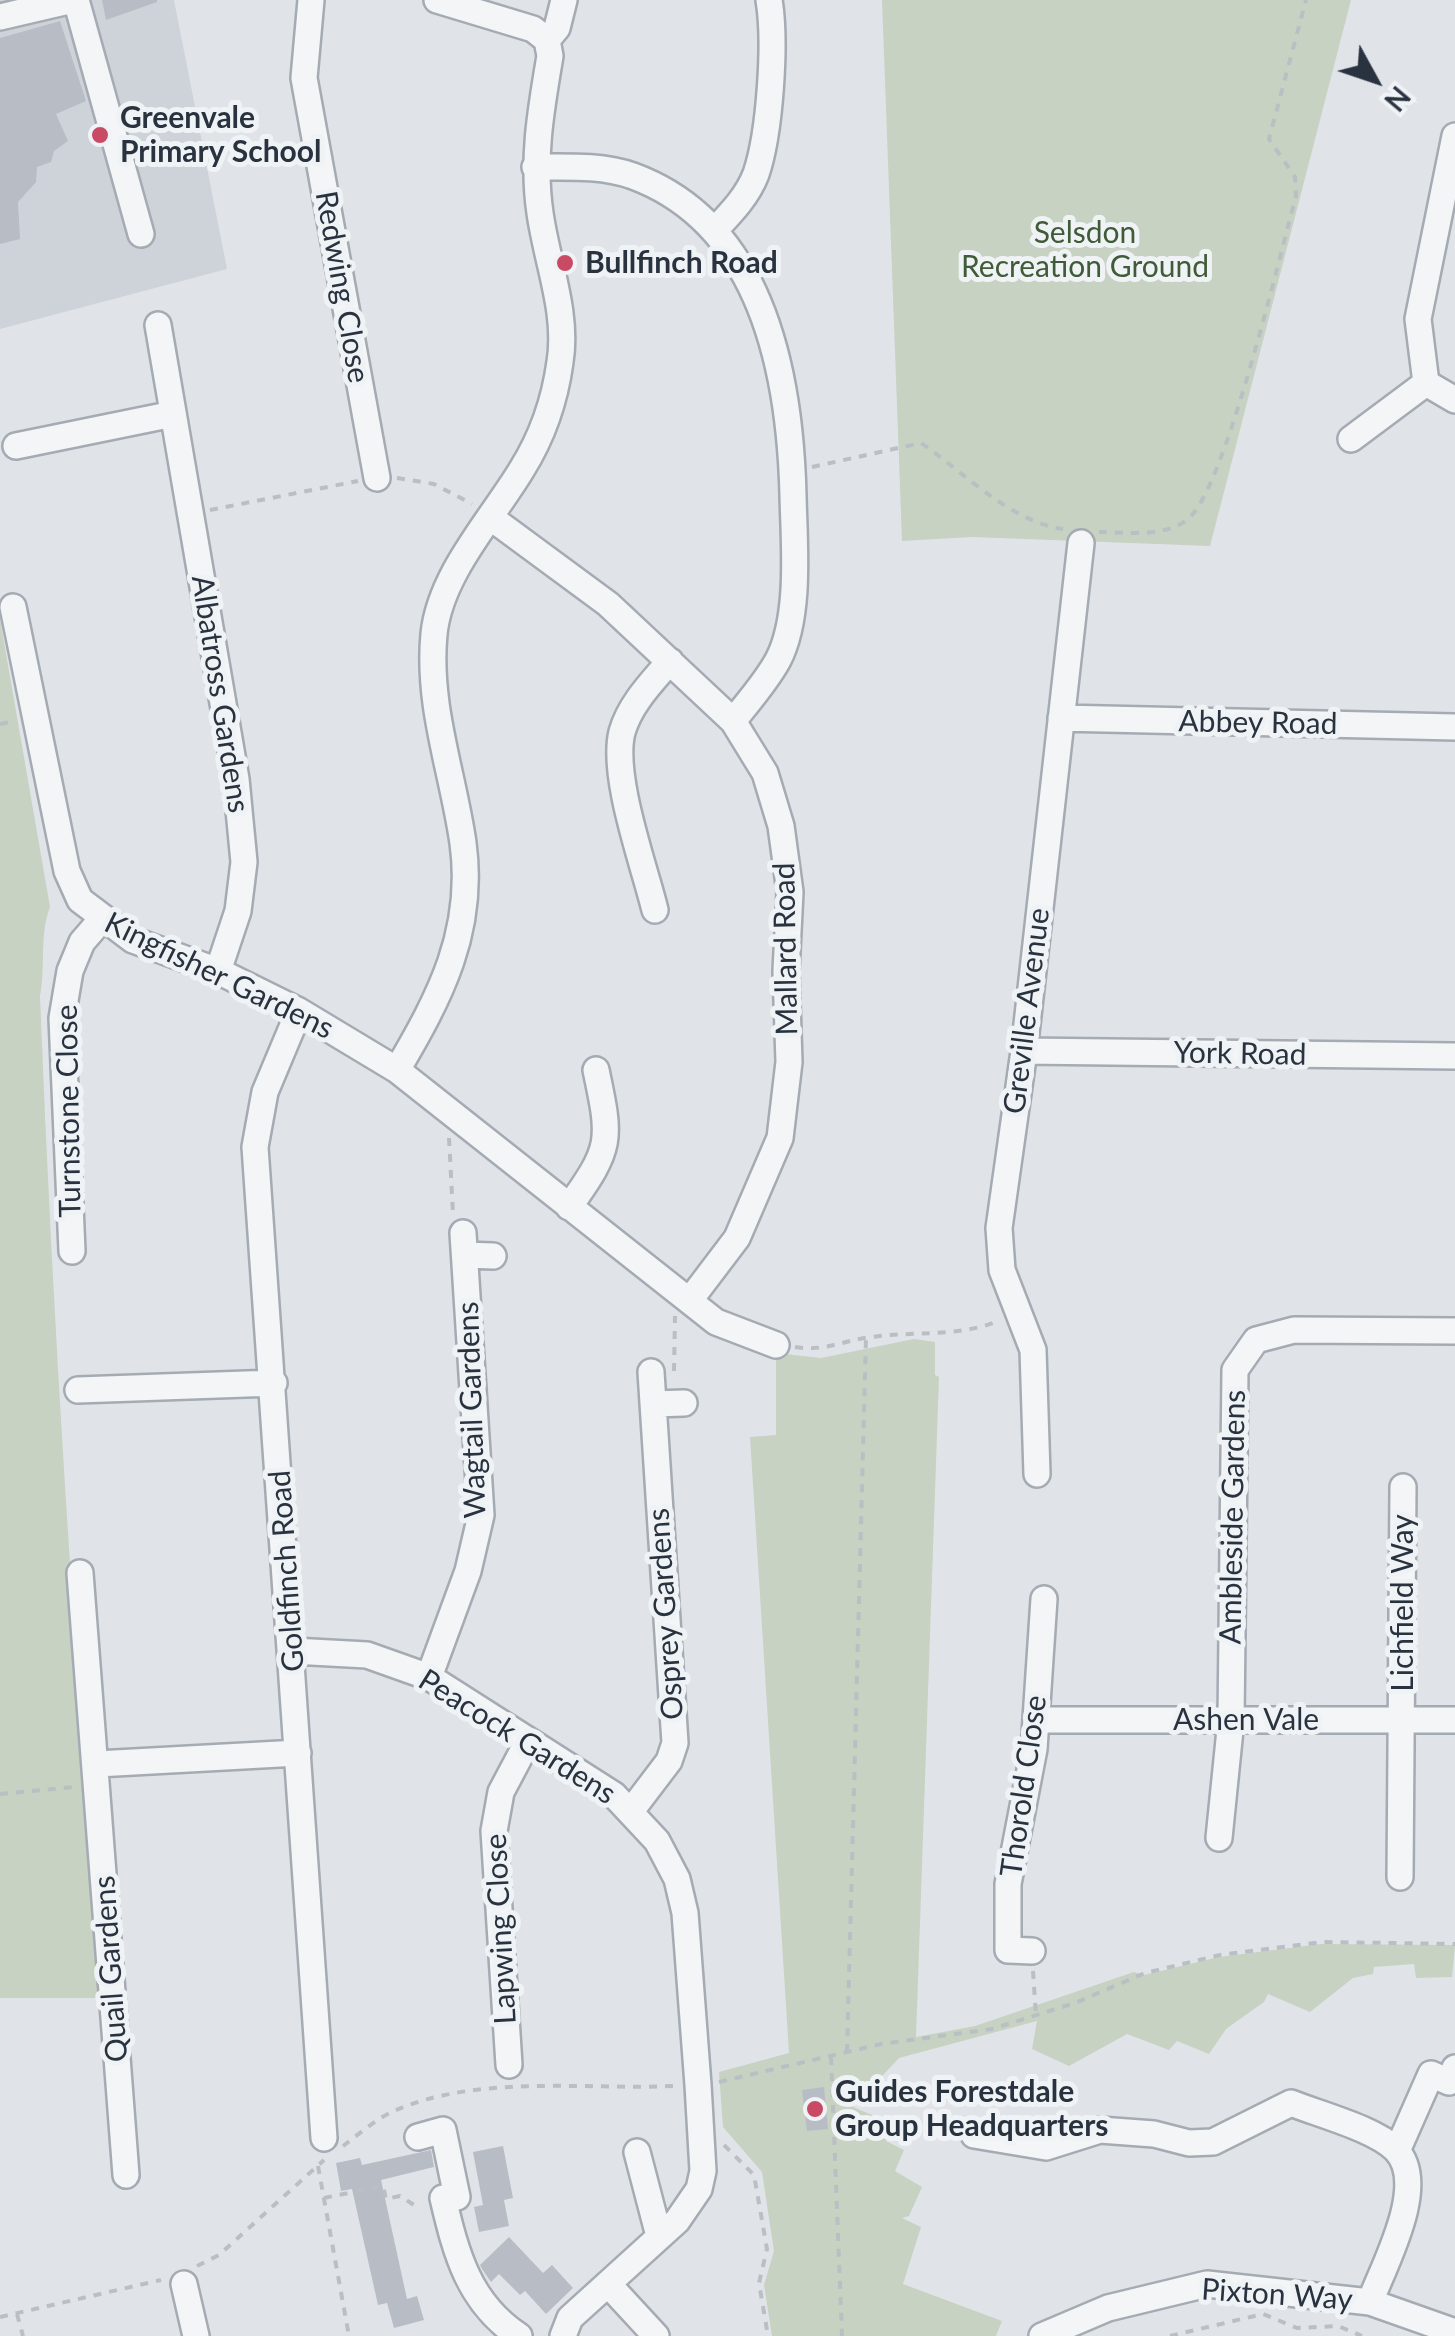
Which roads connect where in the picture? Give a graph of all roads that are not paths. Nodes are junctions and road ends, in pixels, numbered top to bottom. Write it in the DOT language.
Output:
graph roads {
  1 [pos="74,0"];
  2 [pos="311,0"];
  3 [pos="437,0"];
  4 [pos="564,0"];
  5 [pos="770,0"];
  6 [pos="0,18"];
  7 [pos="546,40"];
  8 [pos="1455,136"];
  9 [pos="535,167"];
  10 [pos="714,231"];
  11 [pos="141,234"];
  12 [pos="158,325"];
  13 [pos="1426,383"];
  14 [pos="1455,400"];
  15 [pos="172,414"];
  16 [pos="1351,439"];
  17 [pos="16,446"];
  18 [pos="366,464"];
  19 [pos="490,517"];
  20 [pos="1082,538"];
  21 [pos="12,607"];
  22 [pos="670,660"];
  23 [pos="1060,718"];
  24 [pos="733,720"];
  25 [pos="1455,727"];
  26 [pos="655,910"];
  27 [pos="101,920"];
  28 [pos="218,971"];
  29 [pos="298,1010"];
  30 [pos="1024,1051"];
  31 [pos="1455,1056"];
  32 [pos="397,1070"];
  33 [pos="605,1083"];
  34 [pos="570,1207"];
  35 [pos="72,1252"];
  36 [pos="493,1256"];
  37 [pos="682,1294"];
  38 [pos="1455,1331"];
  39 [pos="776,1344"];
  40 [pos="651,1372"];
  41 [pos="274,1382"];
  42 [pos="78,1390"];
  43 [pos="684,1403"];
  44 [pos="653,1404"];
  45 [pos="1037,1474"];
  46 [pos="1403,1487"];
  47 [pos="80,1573"];
  48 [pos="1044,1599"];
  49 [pos="292,1651"];
  50 [pos="429,1676"];
  51 [pos="1403,1719"];
  52 [pos="1037,1720"];
  53 [pos="1231,1720"];
  54 [pos="1455,1720"];
  55 [pos="528,1741"];
  56 [pos="298,1753"];
  57 [pos="98,1774"];
  58 [pos="631,1811"];
  59 [pos="1219,1838"];
  60 [pos="1400,1876"];
  61 [pos="1032,1951"];
  62 [pos="509,2065"];
  63 [pos="1455,2068"];
  64 [pos="974,2136"];
  65 [pos="418,2137"];
  66 [pos="324,2138"];
  67 [pos="1398,2151"];
  68 [pos="637,2152"];
  69 [pos="126,2175"];
  70 [pos="660,2236"];
  71 [pos="184,2284"];
  72 [pos="608,2284"];
  73 [pos="1370,2302"];
  74 [pos="1455,2332"];
  75 [pos="196,2336"];
  76 [pos="519,2336"];
  77 [pos="563,2336"];
  78 [pos="656,2336"];
  79 [pos="1042,2336"];
  1 -- 6 [label="street"];
  1 -- 11 [label="street"];
  2 -- 18 [label="street, Redwing Close"];
  3 -- 7 [label="street"];
  4 -- 7 [label="street"];
  5 -- 10 [label="street"];
  7 -- 9 [label="street"];
  8 -- 13 [label="street"];
  9 -- 10 [label="street"];
  9 -- 19 [label="street"];
  10 -- 24 [label="street"];
  12 -- 15 [label="street, Albatross Gardens"];
  13 -- 14 [label="street"];
  13 -- 16 [label="street"];
  15 -- 17 [label="street"];
  15 -- 28 [label="street, Albatross Gardens"];
  19 -- 22 [label="street, Mallard Road"];
  19 -- 32 [label="street"];
  20 -- 23 [label="street, Greville Avenue"];
  21 -- 27 [label="street, Kingfisher Gardens"];
  22 -- 24 [label="street, Mallard Road"];
  22 -- 26 [label="street"];
  23 -- 25 [label="street, Abbey Road"];
  23 -- 30 [label="street, Greville Avenue"];
  24 -- 37 [label="street, Mallard Road"];
  27 -- 28 [label="street, Kingfisher Gardens"];
  27 -- 35 [label="street, Turnstone Close"];
  28 -- 29 [label="street, Kingfisher Gardens"];
  29 -- 32 [label="street, Kingfisher Gardens"];
  29 -- 41 [label="street, Goldfinch Road"];
  30 -- 31 [label="street, York Road"];
  30 -- 45 [label="street, Greville Avenue"];
  32 -- 34 [label="street, Kingfisher Gardens"];
  33 -- 34 [label="street"];
  34 -- 37 [label="street, Kingfisher Gardens"];
  36 -- 50 [label="street, Wagtail Gardens"];
  37 -- 39 [label="street, Kingfisher Gardens"];
  38 -- 53 [label="street, Ambleside Gardens"];
  40 -- 44 [label="street, Osprey Gardens"];
  41 -- 42 [label="street"];
  41 -- 49 [label="street, Goldfinch Road"];
  43 -- 44 [label="street"];
  44 -- 58 [label="street, Osprey Gardens"];
  46 -- 51 [label="street, Lichfield Way"];
  47 -- 57 [label="street, Quail Gardens"];
  48 -- 52 [label="street, Thorold Close"];
  49 -- 50 [label="street, Peacock Gardens"];
  49 -- 56 [label="street, Goldfinch Road"];
  50 -- 55 [label="street, Peacock Gardens"];
  51 -- 53 [label="street, Ashen Vale"];
  51 -- 54 [label="street, Ashen Vale"];
  51 -- 60 [label="street, Lichfield Way"];
  52 -- 53 [label="street, Ashen Vale"];
  52 -- 61 [label="street, Thorold Close"];
  53 -- 59 [label="street, Ambleside Gardens"];
  55 -- 58 [label="street, Peacock Gardens"];
  55 -- 62 [label="street, Lapwing Close"];
  56 -- 57 [label="street"];
  56 -- 66 [label="street, Goldfinch Road"];
  57 -- 69 [label="street, Quail Gardens"];
  58 -- 70 [label="street, Peacock Gardens"];
  63 -- 67 [label="street"];
  64 -- 67 [label="street"];
  65 -- 76 [label="street"];
  67 -- 73 [label="street"];
  68 -- 70 [label="street"];
  70 -- 72 [label="street, Peacock Gardens"];
  71 -- 75 [label="street"];
  72 -- 77 [label="street, Peacock Gardens"];
  72 -- 78 [label="street"];
  73 -- 74 [label="street, Pixton Way"];
  73 -- 79 [label="street, Pixton Way"];
}
